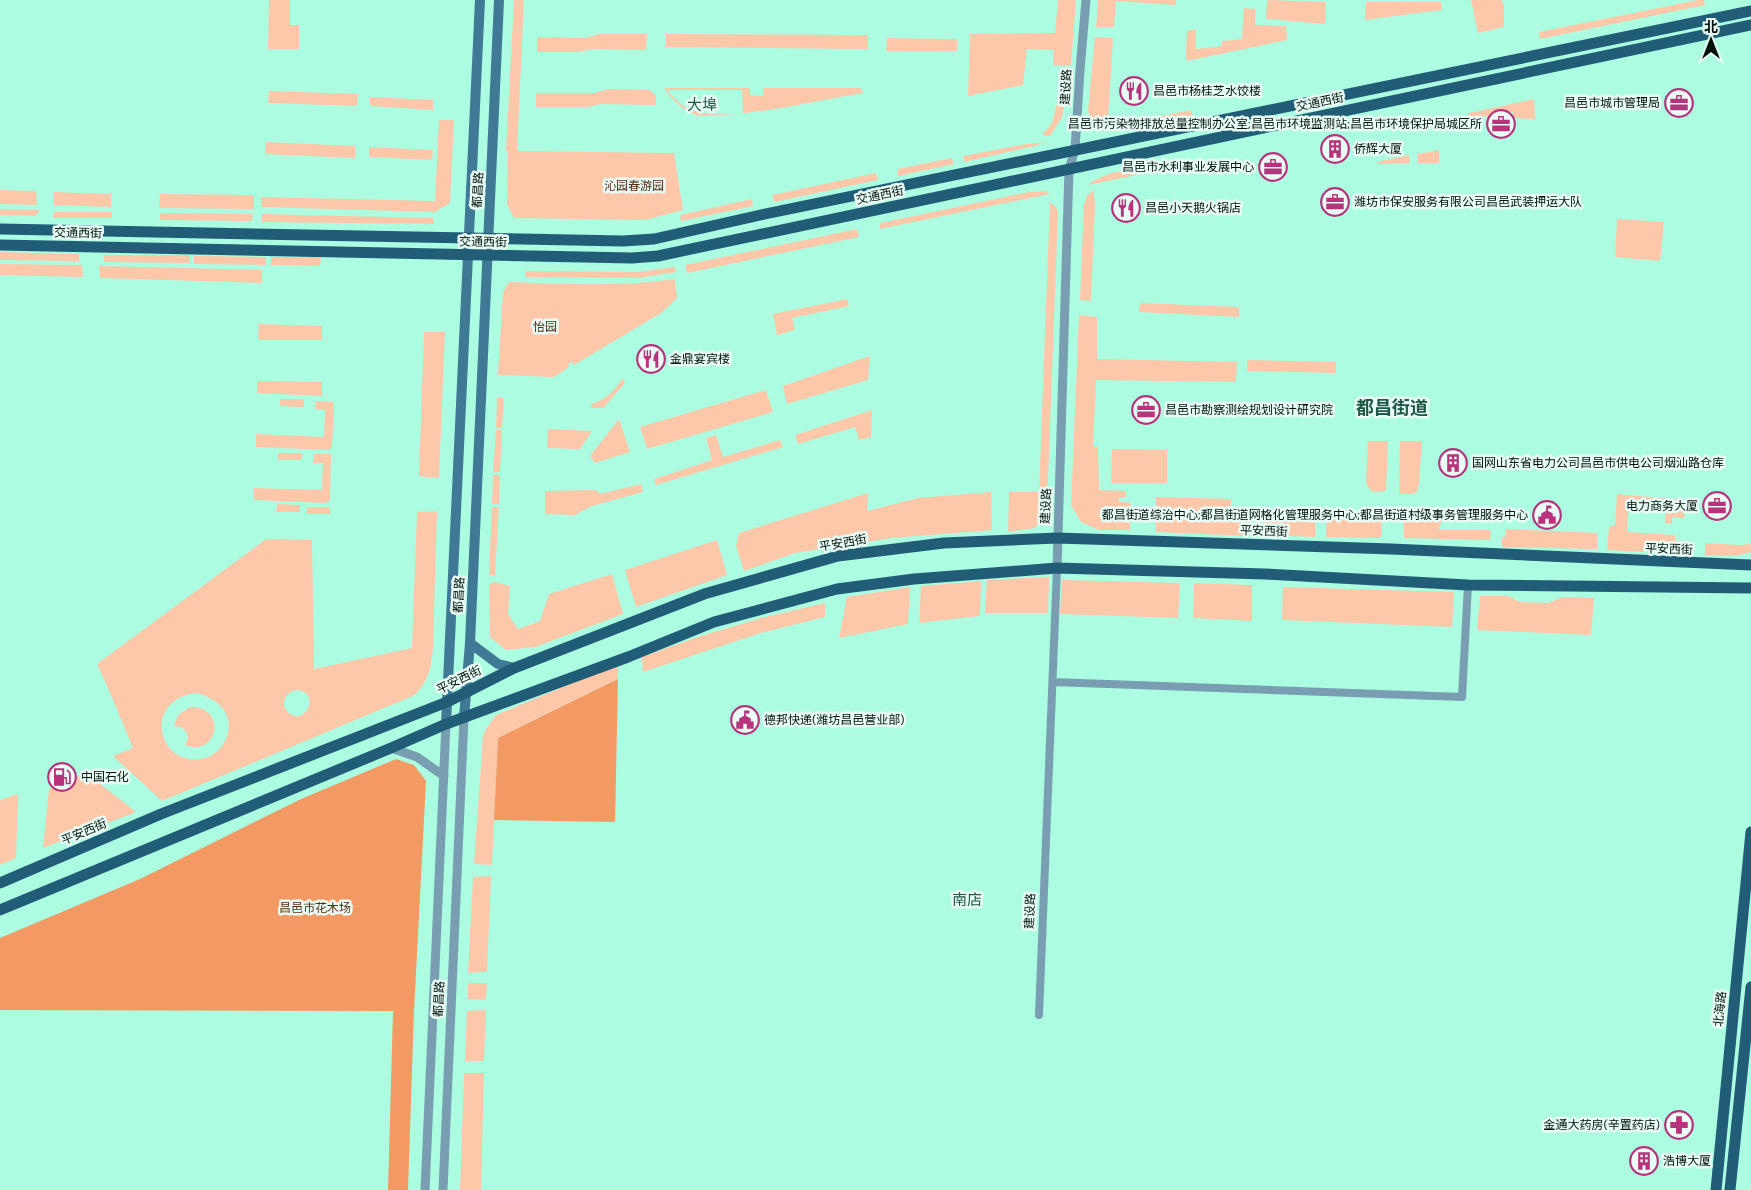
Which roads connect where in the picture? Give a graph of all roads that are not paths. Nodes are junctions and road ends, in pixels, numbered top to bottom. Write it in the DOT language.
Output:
graph roads {
  1 [pos="480,0"];
  2 [pos="499,0"];
  3 [pos="1086,0"];
  4 [pos="1751,12"];
  5 [pos="1751,25"];
  6 [pos="1076,150"];
  7 [pos="1069,169"];
  8 [pos="0,229"];
  9 [pos="469,238"];
  10 [pos="488,238"];
  11 [pos="0,245"];
  12 [pos="468,255"];
  13 [pos="487,255"];
  14 [pos="1058,538"];
  15 [pos="1751,565"];
  16 [pos="1058,568"];
  17 [pos="1468,585"];
  18 [pos="1751,588"];
  19 [pos="470,643"];
  20 [pos="514,668"];
  21 [pos="1052,682"];
  22 [pos="465,694"];
  23 [pos="446,702"];
  24 [pos="464,718"];
  25 [pos="446,724"];
  26 [pos="391,748"];
  27 [pos="444,776"];
  28 [pos="1751,832"];
  29 [pos="1750,862"];
  30 [pos="0,883"];
  31 [pos="0,910"];
  32 [pos="1751,987"];
  33 [pos="1039,1015"];
  34 [pos="425,1190"];
  35 [pos="442,1190"];
  36 [pos="1716,1190"];
  37 [pos="1730,1190"];
  1 -- 9 [label="main road, 都昌路"];
  2 -- 10 [label="main road, 都昌路"];
  3 -- 6 [label="street, 建设路"];
  4 -- 6 [label="main road, 交通西街"];
  5 -- 7 [label="main road, 交通西街"];
  6 -- 7 [label="street, 建设路"];
  6 -- 10 [label="main road, 交通西街"];
  7 -- 13 [label="main road, 交通西街"];
  7 -- 14 [label="street, 建设路"];
  8 -- 9 [label="main road, 交通西街"];
  9 -- 10 [label="main road, 交通西街"];
  9 -- 12 [label="main road, 都昌路"];
  10 -- 13 [label="main road, 都昌路"];
  11 -- 12 [label="main road, 交通西街"];
  12 -- 13 [label="main road, 交通西街"];
  12 -- 23 [label="main road, 都昌路"];
  13 -- 19 [label="main road, 都昌路"];
  14 -- 15 [label="main road, 平安西街"];
  14 -- 16 [label="street, 建设路"];
  14 -- 20 [label="main road, 平安西街"];
  16 -- 17 [label="main road"];
  16 -- 21 [label="street, 建设路"];
  16 -- 24 [label="main road"];
  17 -- 18 [label="main road"];
  17 -- 21 [label="street"];
  19 -- 20 [label="main road"];
  19 -- 22 [label="main road, 都昌路"];
  20 -- 22 [label="main road, 平安西街"];
  21 -- 33 [label="street, 建设路"];
  22 -- 23 [label="main road, 平安西街"];
  22 -- 24 [label="main road, 都昌路"];
  23 -- 25 [label="main road, 都昌路"];
  23 -- 30 [label="main road, 平安西街"];
  24 -- 25 [label="main road"];
  24 -- 35 [label="street, 都昌路"];
  25 -- 26 [label="main road"];
  25 -- 27 [label="street, 都昌路"];
  26 -- 27 [label="street"];
  26 -- 31 [label="main road"];
  27 -- 34 [label="street, 都昌路"];
  28 -- 29 [label="main road, 北海路"];
  29 -- 36 [label="main road, 北海路"];
  32 -- 37 [label="main road"];
}
